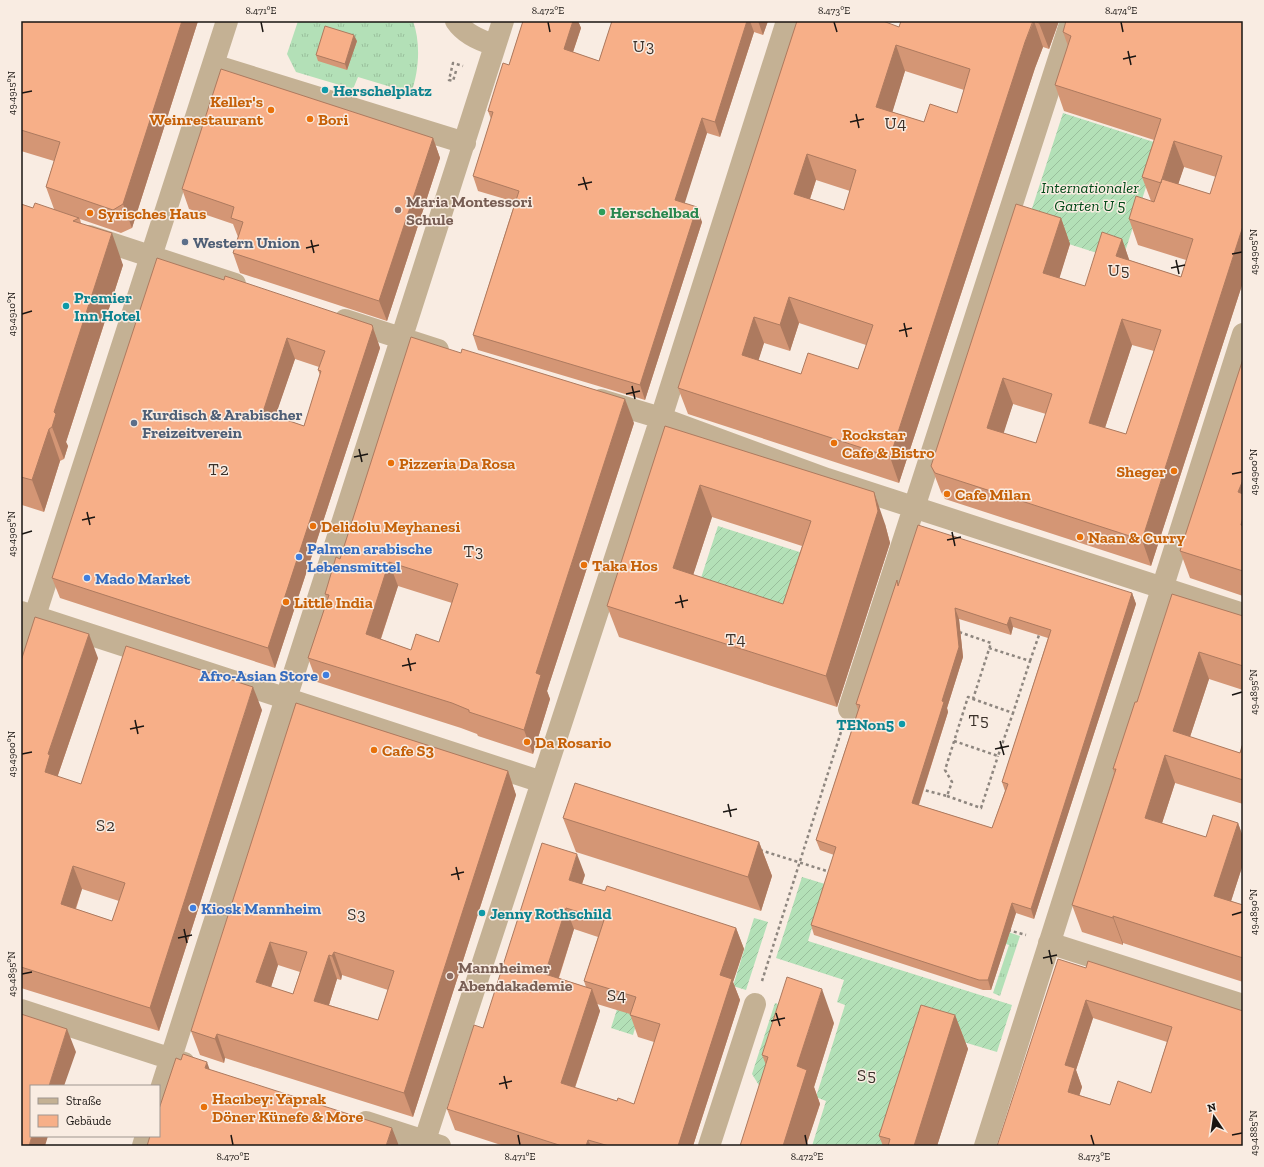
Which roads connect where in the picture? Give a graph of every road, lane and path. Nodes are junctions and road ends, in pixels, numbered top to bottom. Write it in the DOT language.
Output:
graph roads {
  1 [pos="227,21"];
  2 [pos="456,21"];
  3 [pos="503,21"];
  4 [pos="787,21"];
  5 [pos="1071,21"];
  6 [pos="495,45"];
  7 [pos="213,65"];
  8 [pos="452,68"];
  9 [pos="456,71"];
  10 [pos="464,143"];
  11 [pos="72,230"];
  12 [pos="151,256"];
  13 [pos="257,291"];
  14 [pos="325,314"];
  15 [pos="1243,334"];
  16 [pos="400,338"];
  17 [pos="460,357"];
  18 [pos="579,393"];
  19 [pos="661,418"];
  20 [pos="914,508"];
  21 [pos="1161,588"];
  22 [pos="28,614"];
  23 [pos="1243,614"];
  24 [pos="957,632"];
  25 [pos="1039,635"];
  26 [pos="989,648"];
  27 [pos="21,659"];
  28 [pos="1030,661"];
  29 [pos="286,697"];
  30 [pos="973,699"];
  31 [pos="849,709"];
  32 [pos="1012,713"];
  33 [pos="954,741"];
  34 [pos="998,756"];
  35 [pos="542,782"];
  36 [pos="914,788"];
  37 [pos="947,796"];
  38 [pos="755,848"];
  39 [pos="799,862"];
  40 [pos="836,874"];
  41 [pos="1000,927"];
  42 [pos="1049,943"];
  43 [pos="754,1004"];
  44 [pos="1243,1005"];
  45 [pos="21,1010"];
  46 [pos="171,1058"];
  47 [pos="204,1069"];
  48 [pos="160,1092"];
  49 [pos="344,1115"];
  50 [pos="430,1144"];
  51 [pos="709,1146"];
  52 [pos="985,1146"];
  1 -- 7 [label="street"];
  2 -- 6 [label="street"];
  3 -- 6 [label="street"];
  4 -- 19 [label="street"];
  5 -- 20 [label="street"];
  6 -- 10 [label="street"];
  7 -- 10 [label="street"];
  7 -- 12 [label="street"];
  8 -- 9 [label="path"];
  10 -- 16 [label="street"];
  11 -- 12 [label="street"];
  12 -- 13 [label="street"];
  12 -- 22 [label="street"];
  14 -- 16 [label="street"];
  15 -- 21 [label="street"];
  16 -- 17 [label="street"];
  16 -- 29 [label="street"];
  18 -- 19 [label="street"];
  19 -- 20 [label="street"];
  19 -- 35 [label="street"];
  20 -- 21 [label="street"];
  20 -- 31 [label="street"];
  21 -- 23 [label="street"];
  21 -- 42 [label="street"];
  22 -- 27 [label="street"];
  22 -- 29 [label="street"];
  24 -- 26 [label="path"];
  25 -- 28 [label="path"];
  26 -- 28 [label="path"];
  26 -- 30 [label="path"];
  28 -- 32 [label="path"];
  29 -- 35 [label="street"];
  29 -- 46 [label="street"];
  30 -- 32 [label="path"];
  30 -- 33 [label="path"];
  31 -- 39 [label="path"];
  32 -- 34 [label="path"];
  33 -- 34 [label="path"];
  33 -- 37 [label="path"];
  34 -- 37 [label="path"];
  35 -- 50 [label="street"];
  36 -- 37 [label="path"];
  38 -- 39 [label="path"];
  39 -- 40 [label="path"];
  39 -- 43 [label="path"];
  41 -- 42 [label="path"];
  42 -- 44 [label="street"];
  42 -- 52 [label="street"];
  43 -- 51 [label="street"];
  45 -- 46 [label="street"];
  46 -- 47 [label="street"];
  46 -- 48 [label="street"];
  49 -- 50 [label="street"];
}
